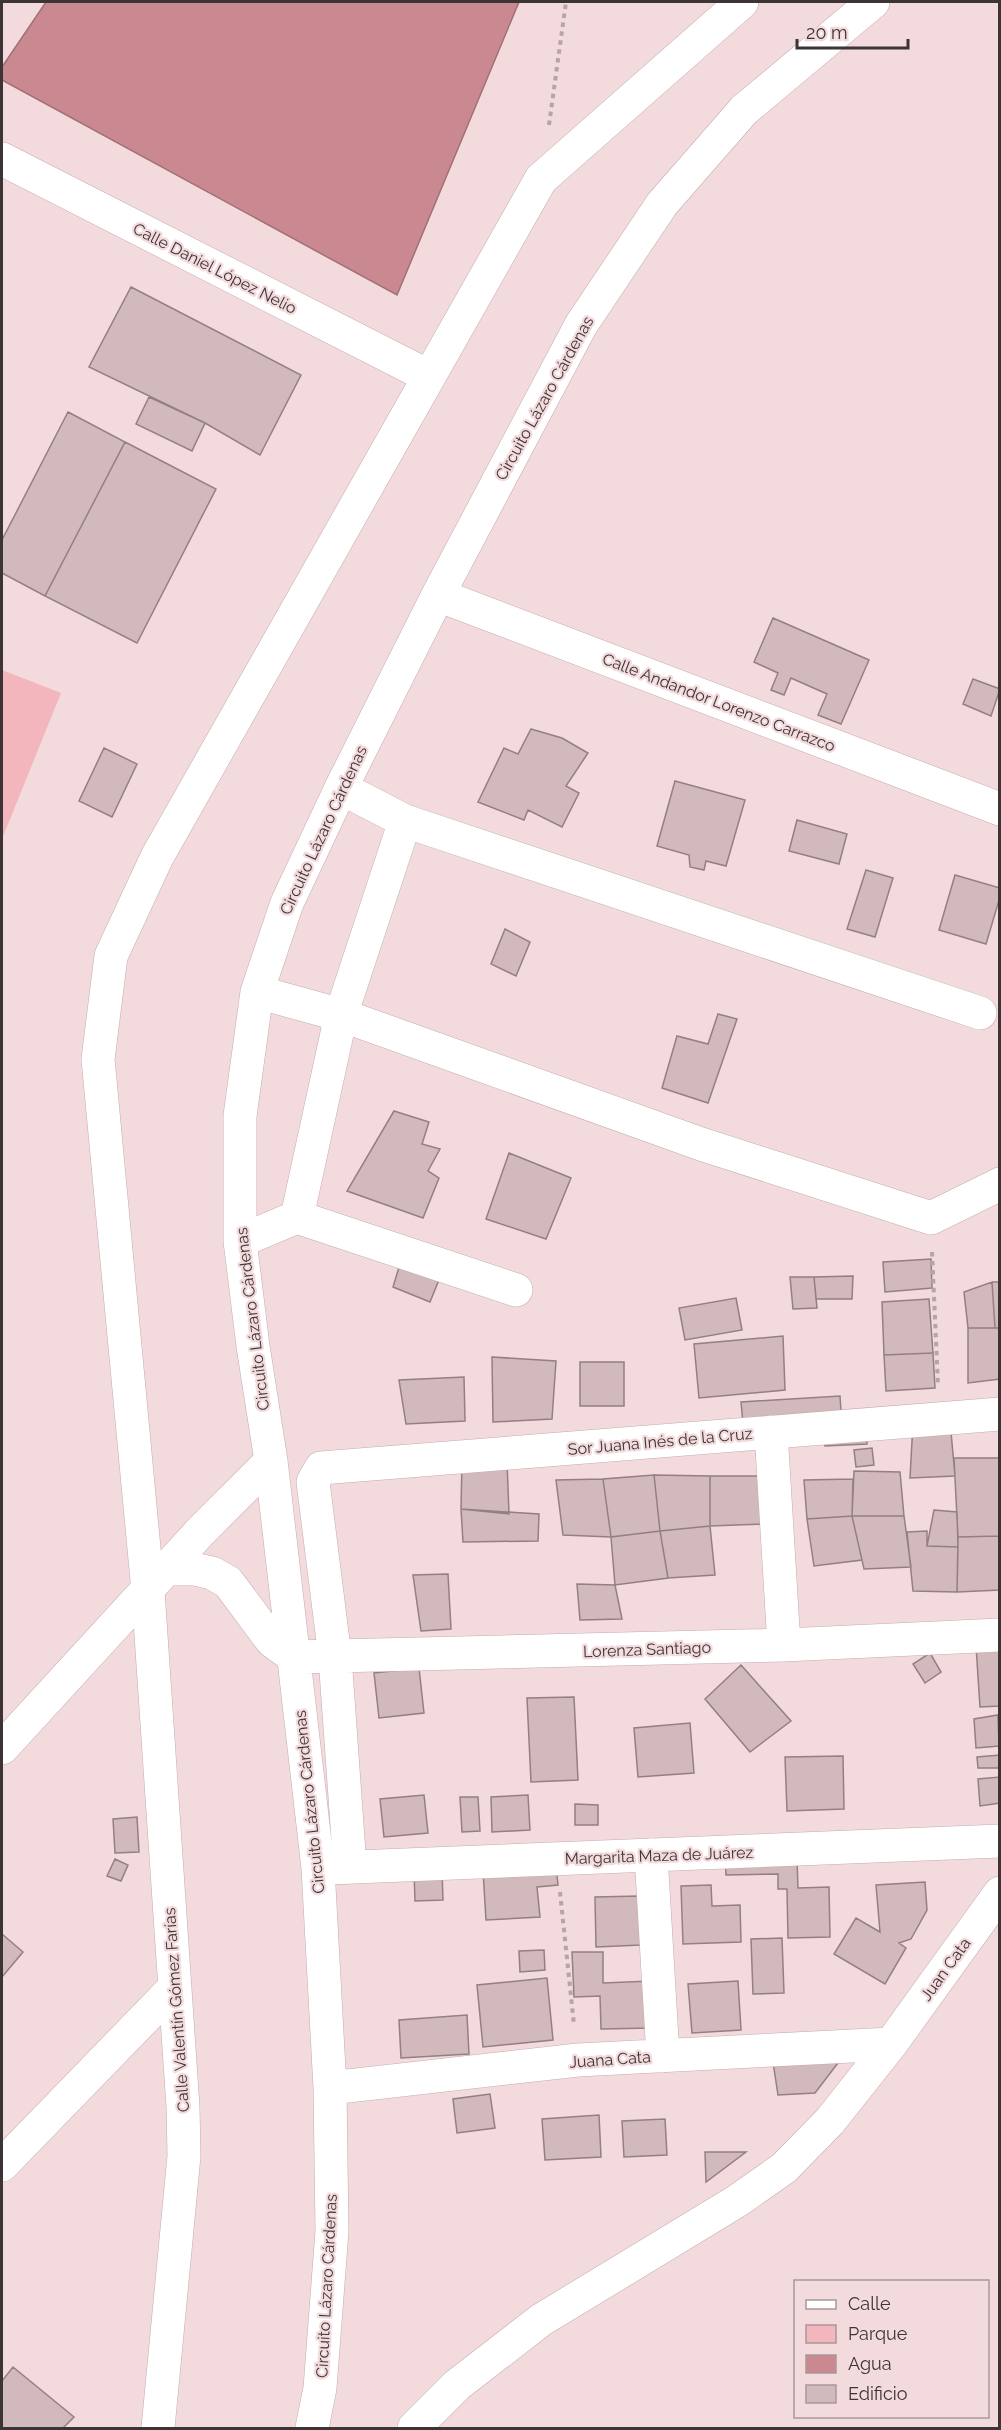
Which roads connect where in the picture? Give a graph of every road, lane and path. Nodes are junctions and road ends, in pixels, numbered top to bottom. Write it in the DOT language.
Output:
graph roads {
  1 [pos="566,2"];
  2 [pos="742,2"];
  3 [pos="858,6"];
  4 [pos="2,159"];
  5 [pos="542,179"];
  6 [pos="428,376"];
  7 [pos="438,595"];
  8 [pos="341,788"];
  9 [pos="999,809"];
  10 [pos="405,820"];
  11 [pos="257,992"];
  12 [pos="980,1013"];
  13 [pos="341,1015"];
  14 [pos="999,1184"];
  15 [pos="297,1217"];
  16 [pos="931,1218"];
  17 [pos="240,1241"];
  18 [pos="516,1290"];
  19 [pos="999,1414"];
  20 [pos="940,1419"];
  21 [pos="771,1432"];
  22 [pos="271,1461"];
  23 [pos="158,1580"];
  24 [pos="999,1635"];
  25 [pos="784,1645"];
  26 [pos="335,1657"];
  27 [pos="294,1658"];
  28 [pos="2,1748"];
  29 [pos="999,1841"];
  30 [pos="651,1855"];
  31 [pos="557,1858"];
  32 [pos="350,1867"];
  33 [pos="318,1868"];
  34 [pos="999,1893"];
  35 [pos="173,1989"];
  36 [pos="891,2044"];
  37 [pos="663,2056"];
  38 [pos="578,2060"];
  39 [pos="330,2088"];
  40 [pos="2,2165"];
  41 [pos="158,2428"];
  42 [pos="312,2428"];
  43 [pos="414,2428"];
  1 -- 5 [label="path"];
  2 -- 5 [label="street, Calle Valentín Gómez Farías"];
  3 -- 7 [label="street, Circuito Lázaro Cárdenas"];
  4 -- 6 [label="street, Calle Daniel López Nelio"];
  5 -- 6 [label="street, Calle Valentín Gómez Farías"];
  6 -- 23 [label="street, Calle Valentín Gómez Farías"];
  7 -- 8 [label="street, Circuito Lázaro Cárdenas"];
  7 -- 9 [label="street, Calle Andandor Lorenzo Carrazco"];
  8 -- 10 [label="street"];
  8 -- 11 [label="street, Circuito Lázaro Cárdenas"];
  10 -- 12 [label="street"];
  10 -- 13 [label="street"];
  11 -- 13 [label="street"];
  11 -- 17 [label="street, Circuito Lázaro Cárdenas"];
  13 -- 15 [label="street"];
  13 -- 16 [label="street"];
  14 -- 16 [label="street"];
  15 -- 17 [label="street"];
  15 -- 18 [label="street"];
  16 -- 20 [label="path"];
  17 -- 22 [label="street, Circuito Lázaro Cárdenas"];
  19 -- 20 [label="street, Sor Juana Inés de la Cruz"];
  20 -- 21 [label="street, Sor Juana Inés de la Cruz"];
  21 -- 25 [label="street"];
  21 -- 26 [label="street, Sor Juana Inés de la Cruz"];
  22 -- 23 [label="street"];
  22 -- 27 [label="street, Circuito Lázaro Cárdenas"];
  23 -- 27 [label="street"];
  23 -- 28 [label="street"];
  23 -- 35 [label="street, Calle Valentín Gómez Farías"];
  24 -- 25 [label="street, Lorenza Santiago"];
  25 -- 26 [label="street, Lorenza Santiago"];
  26 -- 27 [label="street, Lorenza Santiago"];
  26 -- 32 [label="street"];
  27 -- 33 [label="street, Circuito Lázaro Cárdenas"];
  29 -- 30 [label="street, Margarita Maza de Juárez"];
  30 -- 31 [label="street, Margarita Maza de Juárez"];
  30 -- 37 [label="street"];
  31 -- 32 [label="street, Margarita Maza de Juárez"];
  31 -- 38 [label="path"];
  32 -- 33 [label="street, Margarita Maza de Juárez"];
  33 -- 39 [label="street, Circuito Lázaro Cárdenas"];
  34 -- 36 [label="street, Juan Cata"];
  35 -- 40 [label="street"];
  35 -- 41 [label="street, Calle Valentín Gómez Farías"];
  36 -- 37 [label="street, Juana Cata"];
  36 -- 43 [label="street, Juan Cata"];
  37 -- 38 [label="street, Juana Cata"];
  38 -- 39 [label="street, Juana Cata"];
  39 -- 42 [label="street, Circuito Lázaro Cárdenas"];
}
